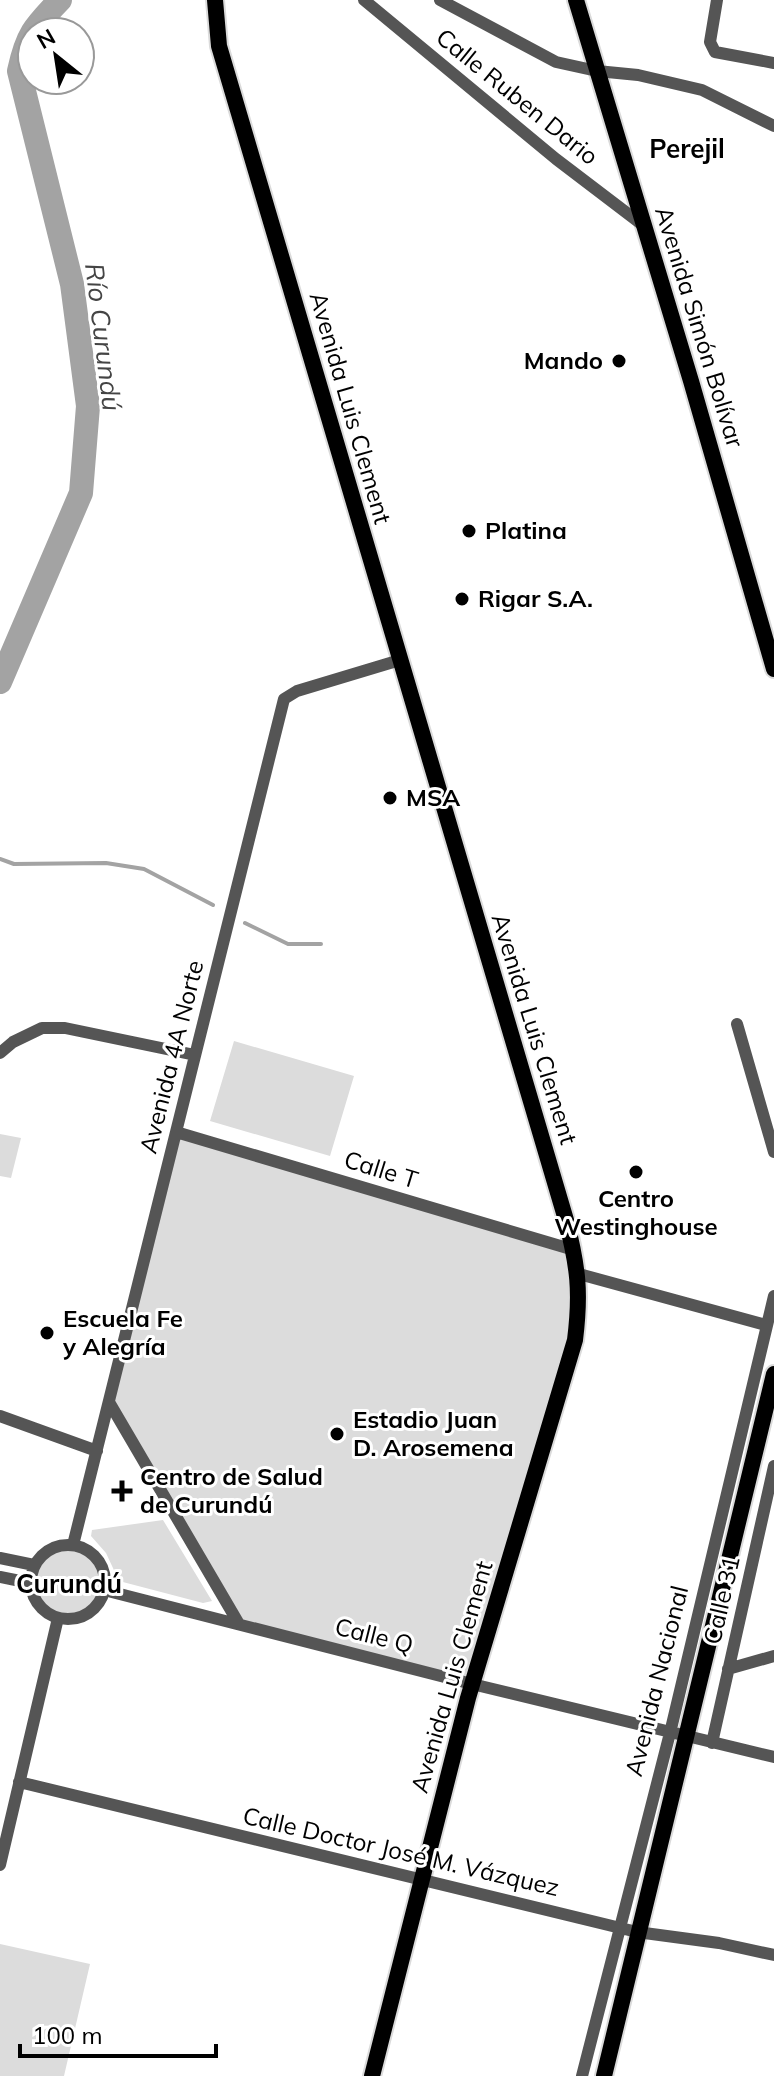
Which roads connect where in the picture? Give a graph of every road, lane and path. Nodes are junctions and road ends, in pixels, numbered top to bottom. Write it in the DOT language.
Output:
graph roads {
  1 [pos="215,0"];
  2 [pos="364,0"];
  3 [pos="440,0"];
  4 [pos="576,0"];
  5 [pos="717,0"];
  6 [pos="774,63"];
  7 [pos="597,71"];
  8 [pos="774,126"];
  9 [pos="644,226"];
  10 [pos="400,660"];
  11 [pos="774,669"];
  12 [pos="737,1024"];
  13 [pos="0,1053"];
  14 [pos="195,1055"];
  15 [pos="176,1132"];
  16 [pos="774,1152"];
  17 [pos="574,1250"];
  18 [pos="579,1274"];
  19 [pos="774,1296"];
  20 [pos="766,1325"];
  21 [pos="774,1374"];
  22 [pos="109,1402"];
  23 [pos="0,1416"];
  24 [pos="97,1451"];
  25 [pos="774,1466"];
  26 [pos="769,1513"];
  27 [pos="73,1545"];
  28 [pos="0,1558"];
  29 [pos="34,1565"];
  30 [pos="0,1577"];
  31 [pos="30,1583"];
  32 [pos="104,1590"];
  33 [pos="58,1618"];
  34 [pos="239,1624"];
  35 [pos="774,1656"];
  36 [pos="728,1669"];
  37 [pos="472,1684"];
  38 [pos="670,1733"];
  39 [pos="687,1737"];
  40 [pos="712,1743"];
  41 [pos="774,1757"];
  42 [pos="19,1782"];
  43 [pos="0,1865"];
  44 [pos="422,1881"];
  45 [pos="619,1927"];
  46 [pos="637,1932"];
  47 [pos="774,1955"];
  48 [pos="372,2076"];
  49 [pos="582,2076"];
  50 [pos="604,2076"];
  1 -- 10 [label="main road, Avenida Luis Clement"];
  2 -- 9 [label="street, Calle Ruben Dario"];
  3 -- 7 [label="street"];
  4 -- 7 [label="main road, Avenida Simón Bolívar"];
  5 -- 6 [label="street"];
  7 -- 8 [label="street"];
  7 -- 9 [label="main road, Avenida Simón Bolívar"];
  9 -- 11 [label="main road, Avenida Simón Bolívar"];
  10 -- 14 [label="street, Avenida 4A Norte"];
  10 -- 17 [label="main road, Avenida Luis Clement"];
  12 -- 16 [label="street"];
  13 -- 14 [label="street"];
  14 -- 15 [label="street, Avenida 4A Norte"];
  15 -- 17 [label="street, Calle T"];
  15 -- 22 [label="street, Avenida 4A Norte"];
  17 -- 18 [label="main road, Avenida Luis Clement"];
  18 -- 20 [label="street"];
  18 -- 37 [label="main road, Avenida Luis Clement"];
  19 -- 20 [label="street, Avenida Nacional"];
  20 -- 38 [label="street, Avenida Nacional"];
  21 -- 39 [label="main road, Avenida Nacional"];
  22 -- 24 [label="street, Avenida 4A Norte"];
  22 -- 34 [label="street"];
  23 -- 24 [label="street"];
  24 -- 27 [label="street, Avenida 4A Norte"];
  25 -- 26 [label="street, Calle 31"];
  26 -- 36 [label="street, Calle 31"];
  27 -- 29 [label="street"];
  27 -- 32 [label="street"];
  28 -- 29 [label="street"];
  29 -- 31 [label="street"];
  30 -- 31 [label="street"];
  31 -- 33 [label="street"];
  32 -- 33 [label="street"];
  32 -- 34 [label="street, Calle Q"];
  33 -- 42 [label="street"];
  34 -- 37 [label="street, Calle Q"];
  35 -- 36 [label="street"];
  36 -- 40 [label="street, Calle 31"];
  37 -- 38 [label="street, Calle Q"];
  37 -- 44 [label="main road, Avenida Luis Clement"];
  38 -- 39 [label="street, Calle Q"];
  38 -- 45 [label="street, Avenida Nacional"];
  39 -- 40 [label="street, Calle Q"];
  39 -- 46 [label="main road, Avenida Nacional"];
  40 -- 41 [label="street, Calle Q"];
  42 -- 43 [label="street"];
  42 -- 44 [label="street, Calle Doctor José M. Vázquez"];
  44 -- 45 [label="street, Calle Doctor José M. Vázquez"];
  44 -- 48 [label="main road, Avenida Luis Clement"];
  45 -- 46 [label="street, Calle Doctor José M. Vázquez"];
  45 -- 49 [label="street, Avenida Nacional"];
  46 -- 47 [label="street, Calle Doctor José M. Vázquez"];
  46 -- 50 [label="main road, Avenida Nacional"];
}
